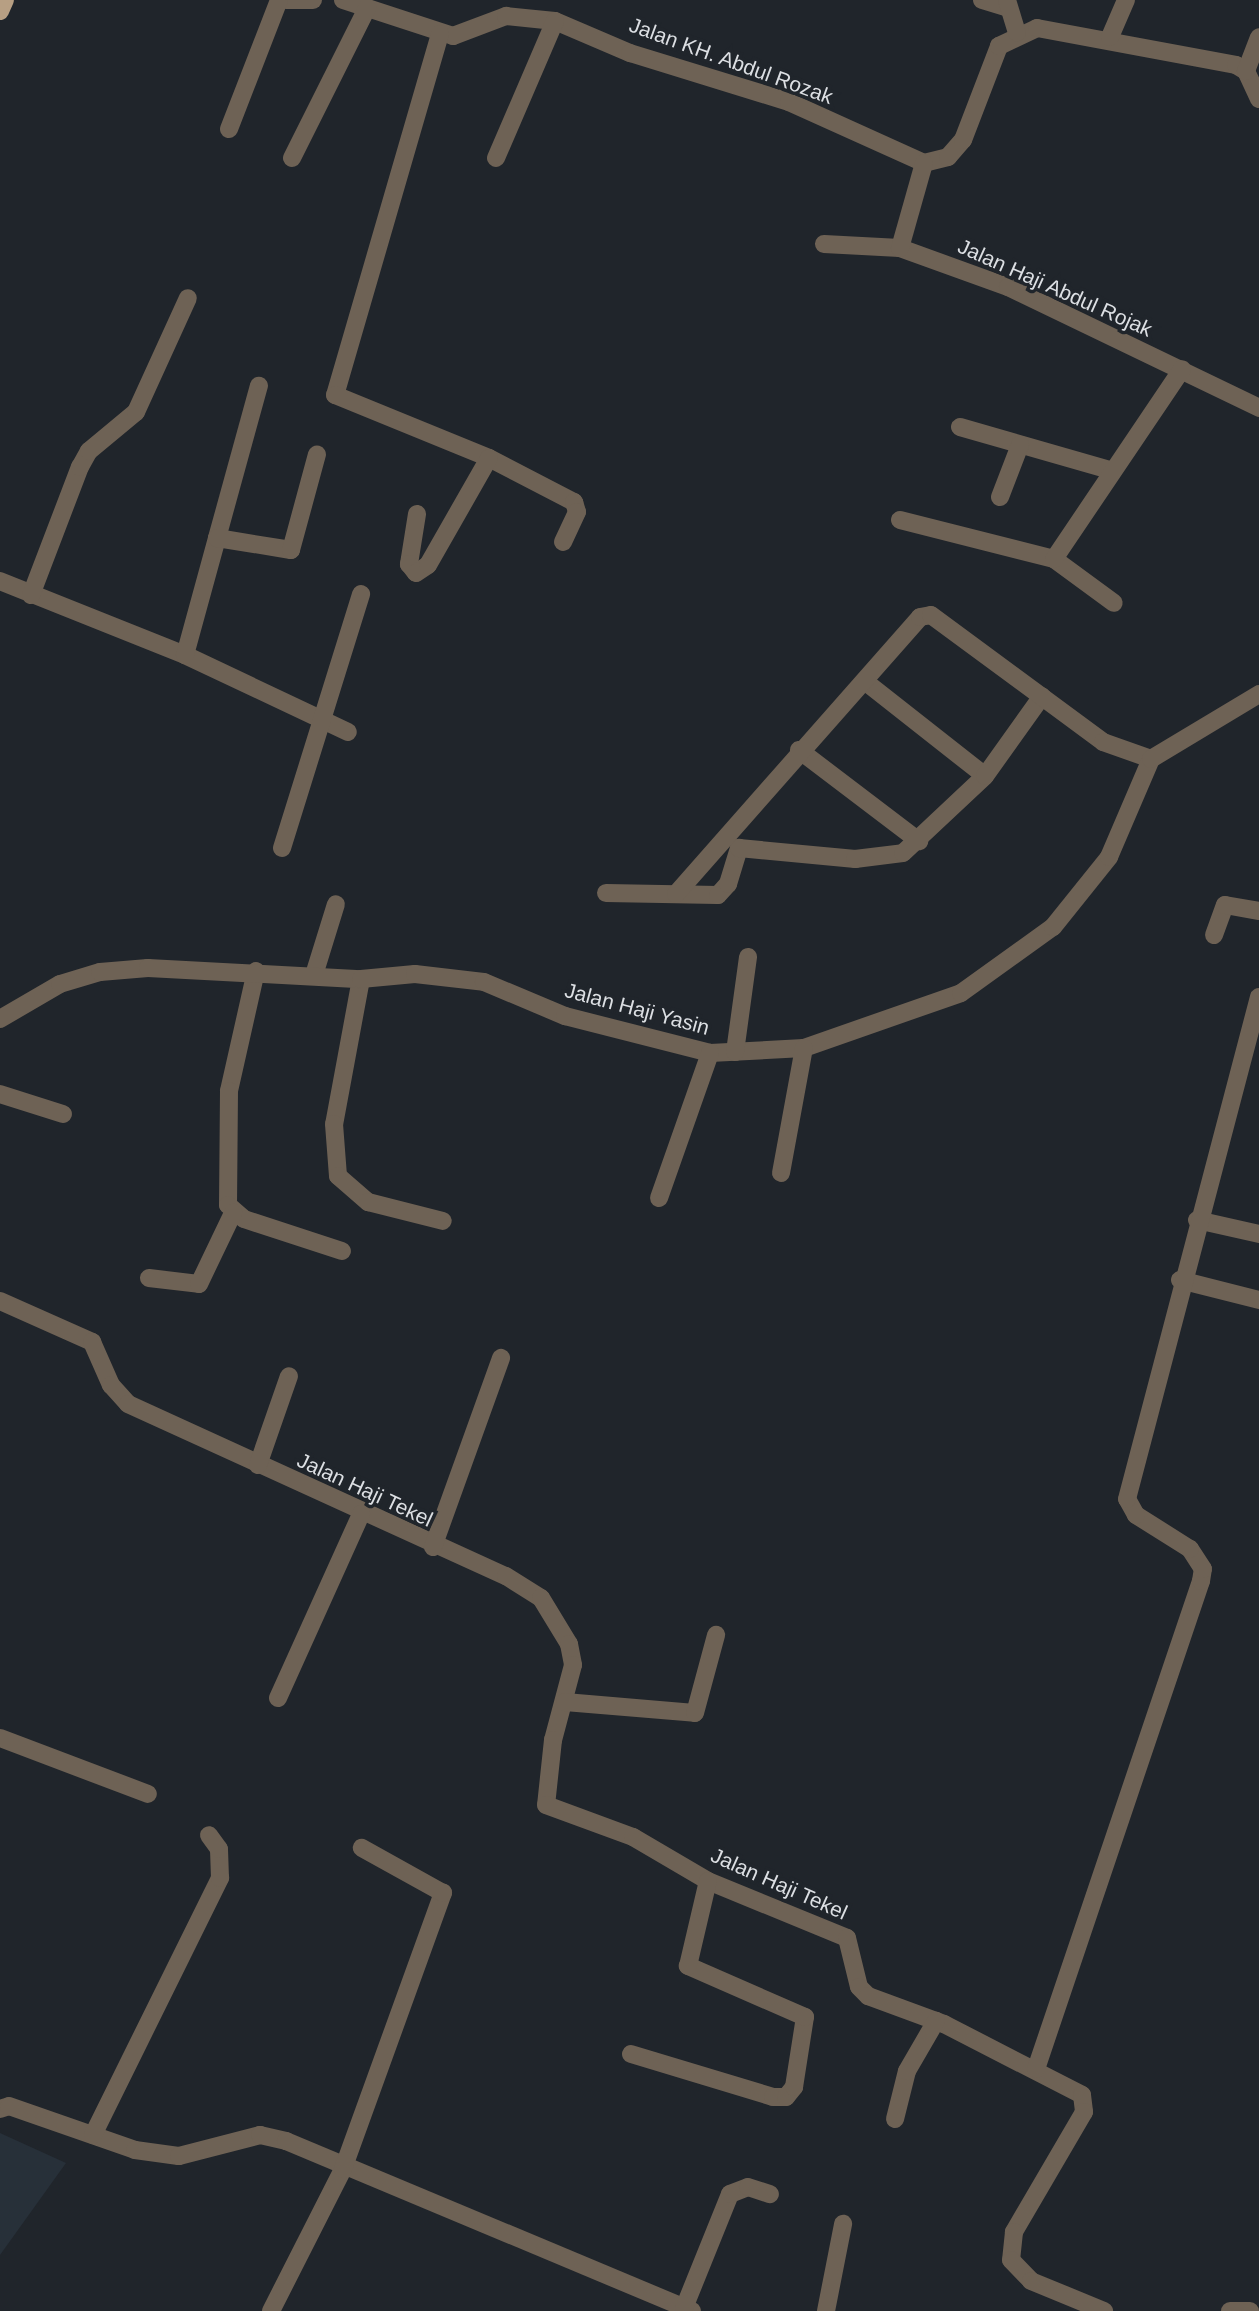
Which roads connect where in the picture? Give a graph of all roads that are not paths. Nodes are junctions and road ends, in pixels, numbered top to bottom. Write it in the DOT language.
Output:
graph roads {
  1 [pos="5,0"];
  2 [pos="279,0"];
  3 [pos="286,0"];
  4 [pos="313,0"];
  5 [pos="343,0"];
  6 [pos="982,0"];
  7 [pos="1126,0"];
  8 [pos="1006,4"];
  9 [pos="367,8"];
  10 [pos="0,11"];
  11 [pos="555,20"];
  12 [pos="1017,32"];
  13 [pos="440,34"];
  14 [pos="1110,37"];
  15 [pos="1259,37"];
  16 [pos="1246,71"];
  17 [pos="1259,99"];
  18 [pos="229,129"];
  19 [pos="292,158"];
  20 [pos="496,158"];
  21 [pos="924,163"];
  22 [pos="824,244"];
  23 [pos="900,248"];
  24 [pos="188,298"];
  25 [pos="1182,369"];
  26 [pos="259,386"];
  27 [pos="1259,408"];
  28 [pos="960,426"];
  29 [pos="1020,444"];
  30 [pos="317,454"];
  31 [pos="489,458"];
  32 [pos="1113,471"];
  33 [pos="1000,497"];
  34 [pos="417,514"];
  35 [pos="900,520"];
  36 [pos="217,538"];
  37 [pos="563,542"];
  38 [pos="1054,559"];
  39 [pos="0,581"];
  40 [pos="360,594"];
  41 [pos="31,595"];
  42 [pos="1114,603"];
  43 [pos="185,654"];
  44 [pos="867,682"];
  45 [pos="1259,694"];
  46 [pos="1042,696"];
  47 [pos="317,719"];
  48 [pos="348,732"];
  49 [pos="799,750"];
  50 [pos="1151,760"];
  51 [pos="985,776"];
  52 [pos="719,841"];
  53 [pos="919,841"];
  54 [pos="282,848"];
  55 [pos="738,848"];
  56 [pos="606,893"];
  57 [pos="676,894"];
  58 [pos="336,904"];
  59 [pos="1259,911"];
  60 [pos="1214,935"];
  61 [pos="748,957"];
  62 [pos="256,971"];
  63 [pos="314,975"];
  64 [pos="361,979"];
  65 [pos="1259,997"];
  66 [pos="0,1019"];
  67 [pos="804,1048"];
  68 [pos="735,1052"];
  69 [pos="710,1053"];
  70 [pos="0,1094"];
  71 [pos="62,1114"];
  72 [pos="780,1173"];
  73 [pos="659,1198"];
  74 [pos="233,1213"];
  75 [pos="1197,1220"];
  76 [pos="443,1221"];
  77 [pos="1259,1234"];
  78 [pos="342,1251"];
  79 [pos="149,1278"];
  80 [pos="1180,1280"];
  81 [pos="1259,1300"];
  82 [pos="0,1301"];
  83 [pos="501,1358"];
  84 [pos="289,1376"];
  85 [pos="258,1465"];
  86 [pos="361,1514"];
  87 [pos="433,1547"];
  88 [pos="716,1635"];
  89 [pos="278,1698"];
  90 [pos="565,1702"];
  91 [pos="0,1738"];
  92 [pos="148,1794"];
  93 [pos="209,1835"];
  94 [pos="362,1848"];
  95 [pos="708,1881"];
  96 [pos="936,2021"];
  97 [pos="631,2054"];
  98 [pos="1036,2069"];
  99 [pos="4,2108"];
  100 [pos="895,2119"];
  101 [pos="93,2135"];
  102 [pos="343,2169"];
  103 [pos="770,2194"];
  104 [pos="843,2224"];
  105 [pos="688,2309"];
  106 [pos="271,2311"];
  107 [pos="826,2311"];
  108 [pos="1104,2311"];
  109 [pos="1230,2311"];
  110 [pos="1250,2311"];
  1 -- 10 [label="main road"];
  2 -- 18 [label="street"];
  3 -- 4 [label="street"];
  5 -- 9 [label="street, Jalan KH. Abdul Rozak"];
  6 -- 8 [label="street"];
  7 -- 14 [label="street"];
  8 -- 12 [label="street"];
  9 -- 13 [label="street, Jalan KH. Abdul Rozak"];
  9 -- 19 [label="street"];
  11 -- 13 [label="street, Jalan KH. Abdul Rozak"];
  11 -- 20 [label="street"];
  11 -- 21 [label="street, Jalan KH. Abdul Rozak"];
  12 -- 14 [label="street"];
  12 -- 21 [label="street"];
  13 -- 31 [label="street"];
  14 -- 16 [label="street"];
  15 -- 16 [label="street"];
  16 -- 17 [label="street"];
  21 -- 23 [label="street"];
  22 -- 23 [label="street, Jalan Haji Abdul Rojak"];
  23 -- 25 [label="street, Jalan Haji Abdul Rojak"];
  24 -- 41 [label="street"];
  25 -- 27 [label="street, Jalan Haji Abdul Rojak"];
  25 -- 32 [label="street"];
  26 -- 36 [label="street"];
  28 -- 29 [label="street"];
  29 -- 32 [label="street"];
  29 -- 33 [label="street"];
  30 -- 36 [label="street"];
  31 -- 34 [label="street"];
  31 -- 37 [label="street"];
  32 -- 38 [label="street"];
  35 -- 38 [label="street"];
  36 -- 43 [label="street"];
  38 -- 42 [label="street"];
  39 -- 41 [label="street"];
  40 -- 47 [label="street"];
  41 -- 43 [label="street"];
  43 -- 47 [label="street"];
  44 -- 46 [label="street"];
  44 -- 49 [label="street"];
  44 -- 51 [label="street"];
  45 -- 50 [label="street"];
  46 -- 50 [label="street"];
  46 -- 51 [label="street"];
  47 -- 48 [label="street"];
  47 -- 54 [label="street"];
  49 -- 52 [label="street"];
  49 -- 53 [label="street"];
  50 -- 67 [label="street, Jalan Haji Yasin"];
  51 -- 53 [label="street"];
  52 -- 55 [label="street"];
  52 -- 57 [label="street"];
  53 -- 55 [label="street"];
  55 -- 57 [label="street"];
  56 -- 57 [label="street"];
  58 -- 63 [label="street"];
  59 -- 60 [label="street"];
  61 -- 68 [label="street"];
  62 -- 63 [label="street, Jalan Haji Yasin"];
  62 -- 66 [label="street, Jalan Haji Yasin"];
  62 -- 74 [label="street"];
  63 -- 64 [label="street, Jalan Haji Yasin"];
  64 -- 69 [label="street, Jalan Haji Yasin"];
  64 -- 76 [label="street"];
  65 -- 75 [label="street"];
  67 -- 68 [label="street, Jalan Haji Yasin"];
  67 -- 72 [label="street"];
  68 -- 69 [label="street, Jalan Haji Yasin"];
  69 -- 73 [label="street"];
  70 -- 71 [label="street"];
  74 -- 78 [label="street"];
  74 -- 79 [label="street"];
  75 -- 77 [label="street"];
  75 -- 80 [label="street"];
  80 -- 81 [label="street"];
  80 -- 98 [label="street"];
  82 -- 85 [label="street, Jalan Haji Tekel"];
  83 -- 87 [label="street"];
  84 -- 85 [label="street"];
  85 -- 86 [label="street, Jalan Haji Tekel"];
  86 -- 87 [label="street, Jalan Haji Tekel"];
  86 -- 89 [label="street"];
  87 -- 90 [label="street, Jalan Haji Tekel"];
  88 -- 90 [label="street"];
  90 -- 95 [label="street, Jalan Haji Tekel"];
  91 -- 92 [label="street"];
  93 -- 101 [label="street"];
  94 -- 102 [label="street"];
  95 -- 96 [label="street, Jalan Haji Tekel"];
  95 -- 97 [label="street"];
  96 -- 98 [label="street, Jalan Haji Tekel"];
  96 -- 100 [label="street"];
  98 -- 108 [label="street, Jalan Haji Tekel"];
  99 -- 101 [label="street"];
  101 -- 102 [label="street"];
  102 -- 105 [label="street"];
  102 -- 106 [label="street"];
  103 -- 105 [label="street"];
  104 -- 107 [label="street"];
  109 -- 110 [label="street"];
}
